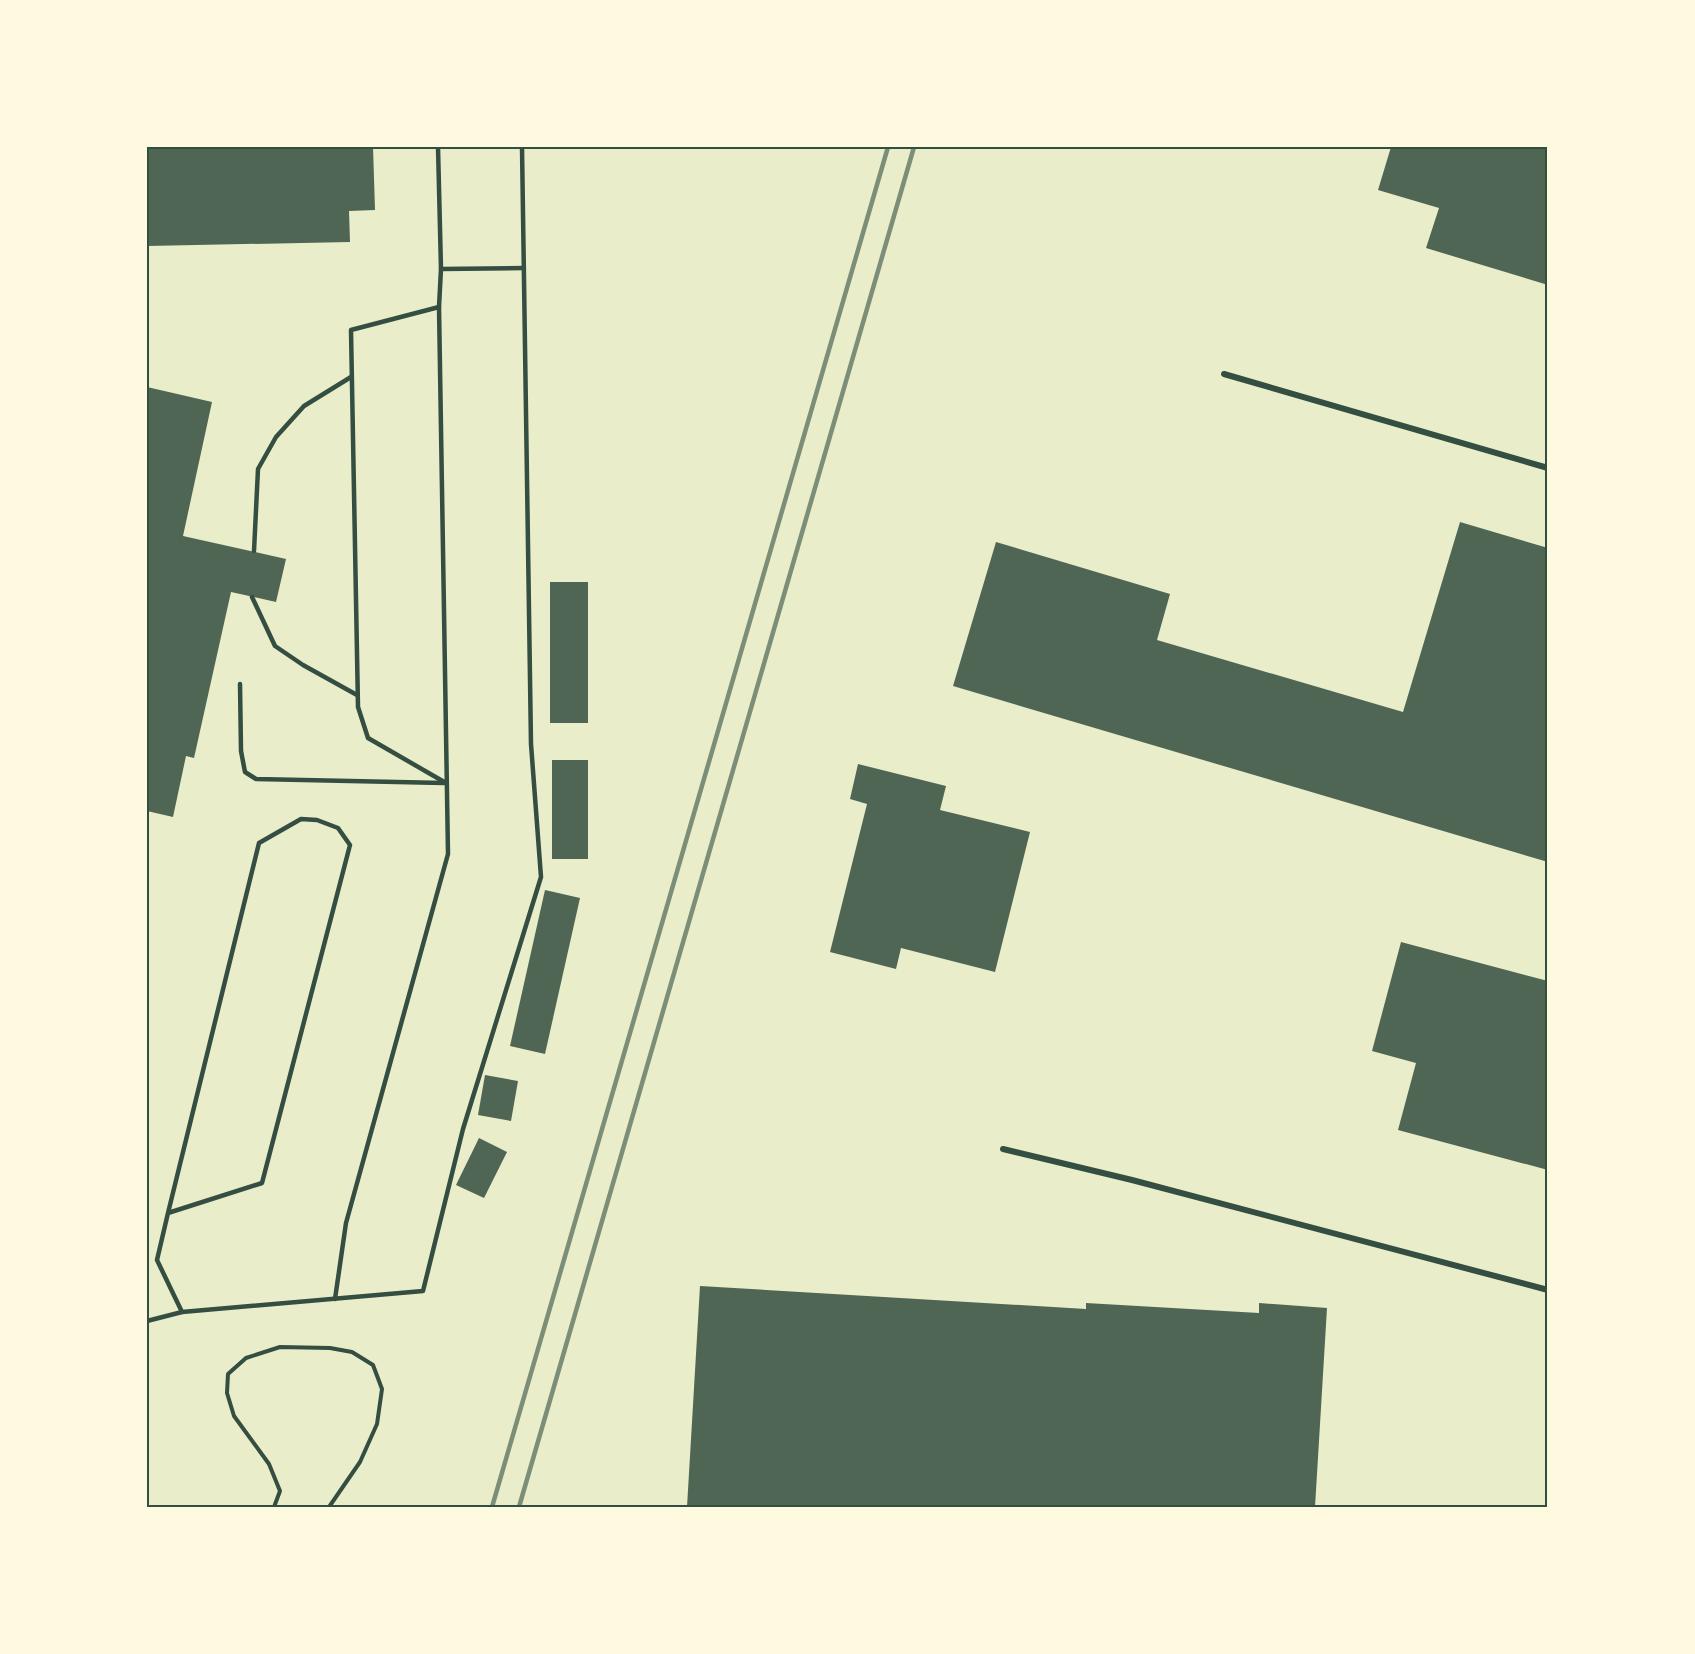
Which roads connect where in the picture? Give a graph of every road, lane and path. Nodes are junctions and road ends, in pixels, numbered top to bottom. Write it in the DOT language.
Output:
graph roads {
  1 [pos="438,147"];
  2 [pos="522,147"];
  3 [pos="524,268"];
  4 [pos="441,269"];
  5 [pos="439,307"];
  6 [pos="1224,374"];
  7 [pos="351,377"];
  8 [pos="1548,468"];
  9 [pos="254,551"];
  10 [pos="252,597"];
  11 [pos="240,684"];
  12 [pos="357,695"];
  13 [pos="446,783"];
  14 [pos="1003,1149"];
  15 [pos="168,1213"];
  16 [pos="1548,1290"];
  17 [pos="335,1299"];
  18 [pos="182,1312"];
  19 [pos="147,1321"];
  20 [pos="273,1507"];
  21 [pos="330,1507"];
  1 -- 4 [label="lane"];
  2 -- 3 [label="lane"];
  3 -- 4 [label="lane"];
  3 -- 17 [label="lane"];
  4 -- 5 [label="lane"];
  5 -- 7 [label="lane"];
  5 -- 13 [label="lane"];
  6 -- 8 [label="street"];
  7 -- 9 [label="lane"];
  7 -- 12 [label="lane"];
  10 -- 12 [label="lane"];
  11 -- 13 [label="lane"];
  12 -- 13 [label="lane"];
  13 -- 17 [label="lane"];
  14 -- 16 [label="street"];
  15 -- 15 [label="lane"];
  15 -- 18 [label="lane"];
  17 -- 18 [label="lane"];
  18 -- 19 [label="lane"];
  20 -- 21 [label="path"];
}
